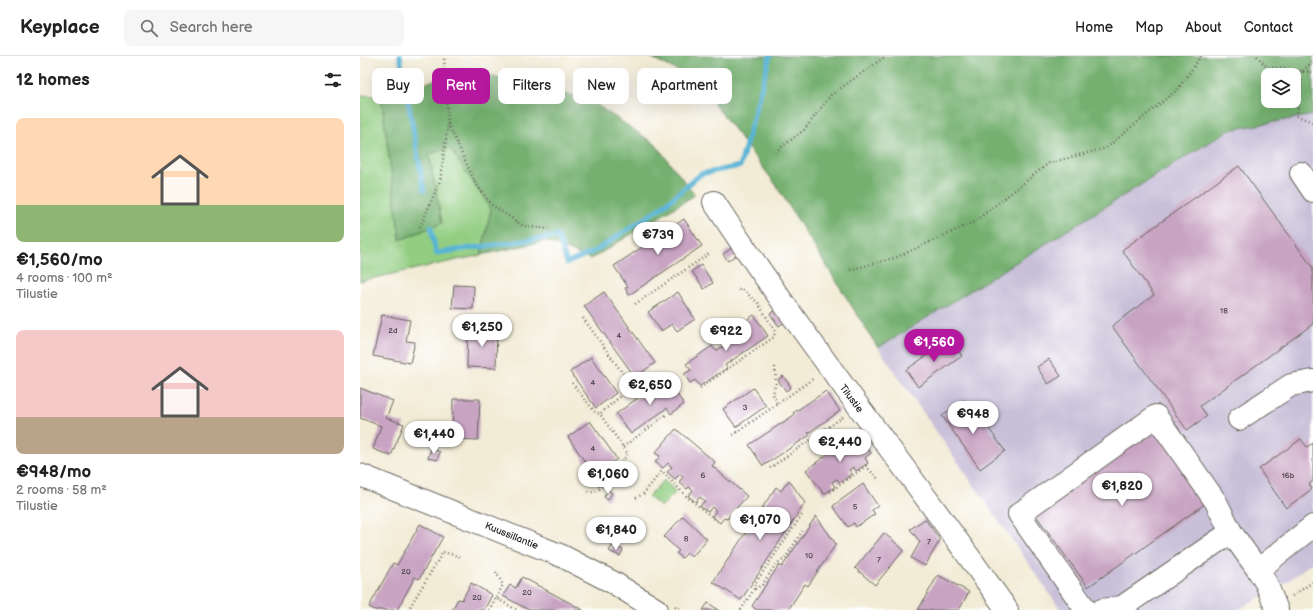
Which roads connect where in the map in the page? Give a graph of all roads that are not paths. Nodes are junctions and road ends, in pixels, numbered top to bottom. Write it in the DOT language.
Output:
graph roads {
  1 [pos="1301,173"];
  2 [pos="1313,191"];
  3 [pos="714,202"];
  4 [pos="1313,381"];
  5 [pos="1239,419"];
  6 [pos="360,475"];
  7 [pos="1313,526"];
  8 [pos="1231,532"];
  9 [pos="1258,570"];
  10 [pos="657,610"];
  11 [pos="1007,610"];
  12 [pos="1086,610"];
  13 [pos="1102,610"];
  14 [pos="1277,610"];
  1 -- 2 [label="street"];
  3 -- 11 [label="street, Tilustie"];
  4 -- 5 [label="street"];
  6 -- 10 [label="street, Kuussillantie"];
  7 -- 9 [label="street"];
  8 -- 9 [label="street"];
  8 -- 12 [label="street"];
  8 -- 13 [label="street"];
  9 -- 14 [label="street"];
}
